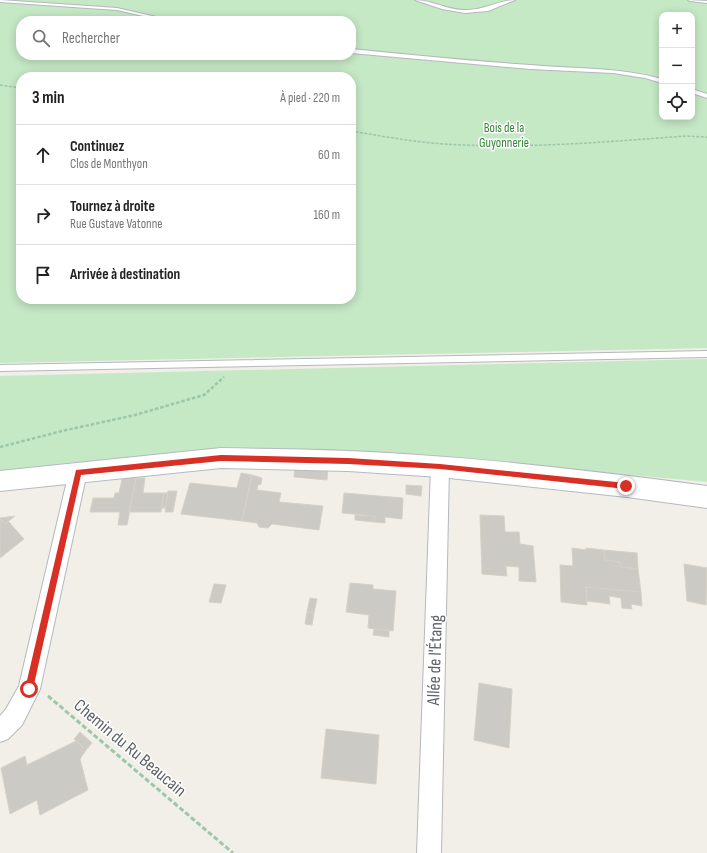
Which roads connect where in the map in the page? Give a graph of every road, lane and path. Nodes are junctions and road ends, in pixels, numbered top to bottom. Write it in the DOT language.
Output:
graph roads {
  1 [pos="417,0"];
  2 [pos="513,0"];
  3 [pos="690,0"];
  4 [pos="0,1"];
  5 [pos="707,2"];
  6 [pos="149,16"];
  7 [pos="356,51"];
  8 [pos="659,80"];
  9 [pos="0,85"];
  10 [pos="16,87"];
  11 [pos="695,92"];
  12 [pos="707,96"];
  13 [pos="356,132"];
  14 [pos="707,137"];
  15 [pos="707,354"];
  16 [pos="231,364"];
  17 [pos="0,368"];
  18 [pos="0,448"];
  19 [pos="440,466"];
  20 [pos="78,472"];
  21 [pos="0,481"];
  22 [pos="707,497"];
  23 [pos="29,689"];
  24 [pos="0,731"];
  25 [pos="233,853"];
  26 [pos="429,853"];
  1 -- 2 [label="lane"];
  3 -- 5 [label="lane"];
  4 -- 6 [label="lane"];
  7 -- 8 [label="lane"];
  9 -- 10 [label="path"];
  11 -- 12 [label="lane"];
  13 -- 14 [label="path"];
  15 -- 16 [label="lane"];
  16 -- 17 [label="lane"];
  16 -- 18 [label="path"];
  19 -- 20 [label="street"];
  19 -- 22 [label="street"];
  19 -- 26 [label="street, Allée de l'Étang"];
  20 -- 21 [label="street"];
  20 -- 23 [label="street"];
  23 -- 24 [label="street"];
  23 -- 25 [label="path, Chemin du Ru Beaucain"];
}
